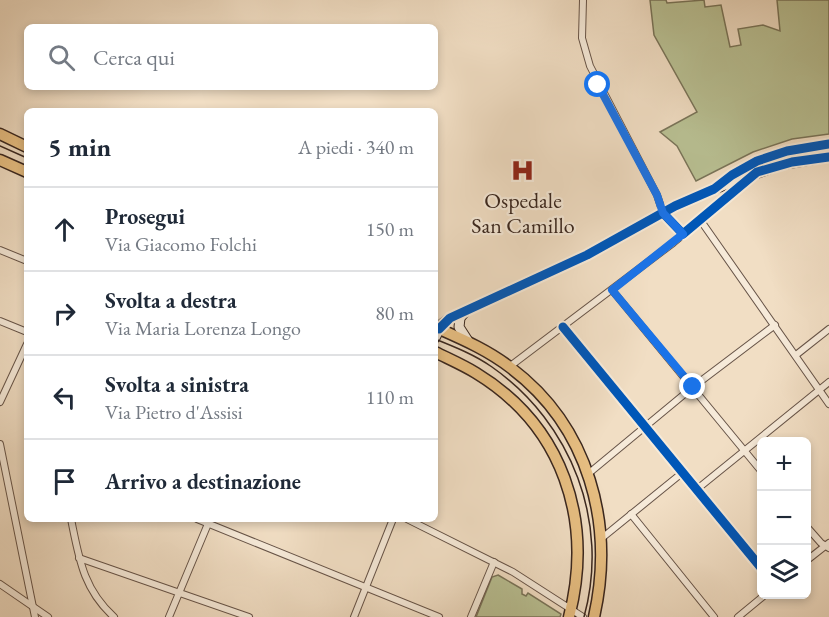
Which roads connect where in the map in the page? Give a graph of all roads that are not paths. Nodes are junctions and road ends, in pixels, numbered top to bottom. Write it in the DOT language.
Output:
graph roads {
  1 [pos="583,0"];
  2 [pos="0,134"];
  3 [pos="829,144"];
  4 [pos="24,146"];
  5 [pos="829,157"];
  6 [pos="0,160"];
  7 [pos="24,171"];
  8 [pos="757,172"];
  9 [pos="714,189"];
  10 [pos="663,213"];
  11 [pos="701,221"];
  12 [pos="683,234"];
  13 [pos="0,250"];
  14 [pos="24,260"];
  15 [pos="612,290"];
  16 [pos="469,309"];
  17 [pos="0,321"];
  18 [pos="775,325"];
  19 [pos="563,327"];
  20 [pos="829,329"];
  21 [pos="438,330"];
  22 [pos="24,331"];
  23 [pos="438,333"];
  24 [pos="468,342"];
  25 [pos="438,353"];
  26 [pos="796,354"];
  27 [pos="24,357"];
  28 [pos="509,367"];
  29 [pos="829,382"];
  30 [pos="693,387"];
  31 [pos="819,389"];
  32 [pos="0,402"];
  33 [pos="829,404"];
  34 [pos="645,427"];
  35 [pos="0,444"];
  36 [pos="743,450"];
  37 [pos="757,466"];
  38 [pos="682,473"];
  39 [pos="588,474"];
  40 [pos="696,490"];
  41 [pos="631,514"];
  42 [pos="72,522"];
  43 [pos="209,522"];
  44 [pos="211,522"];
  45 [pos="392,522"];
  46 [pos="413,522"];
  47 [pos="811,530"];
  48 [pos="602,538"];
  49 [pos="828,546"];
  50 [pos="79,558"];
  51 [pos="811,558"];
  52 [pos="494,562"];
  53 [pos="757,563"];
  54 [pos="0,584"];
  55 [pos="366,587"];
  56 [pos="179,593"];
  57 [pos="760,599"];
  58 [pos="32,605"];
  59 [pos="570,613"];
  60 [pos="34,617"];
  61 [pos="48,617"];
  62 [pos="114,617"];
  63 [pos="169,617"];
  64 [pos="249,617"];
  65 [pos="354,617"];
  66 [pos="439,617"];
  67 [pos="471,617"];
  68 [pos="583,617"];
  69 [pos="594,617"];
  70 [pos="714,617"];
  71 [pos="738,617"];
  1 -- 10 [label="street"];
  2 -- 4 [label="main road"];
  3 -- 9 [label="street"];
  5 -- 8 [label="street"];
  6 -- 7 [label="main road"];
  8 -- 9 [label="street"];
  8 -- 11 [label="street"];
  9 -- 10 [label="street"];
  10 -- 12 [label="street"];
  10 -- 16 [label="street"];
  11 -- 12 [label="street"];
  11 -- 18 [label="street"];
  12 -- 15 [label="street"];
  13 -- 14 [label="street"];
  15 -- 19 [label="street"];
  15 -- 30 [label="street"];
  16 -- 21 [label="street"];
  16 -- 24 [label="street"];
  17 -- 22 [label="street"];
  18 -- 26 [label="street"];
  18 -- 30 [label="street"];
  19 -- 28 [label="street"];
  19 -- 34 [label="street"];
  20 -- 26 [label="street"];
  23 -- 24 [label="main road"];
  24 -- 28 [label="main road"];
  25 -- 59 [label="main road"];
  26 -- 31 [label="street"];
  27 -- 32 [label="street"];
  28 -- 39 [label="main road"];
  29 -- 31 [label="street"];
  30 -- 34 [label="street"];
  30 -- 36 [label="street"];
  31 -- 33 [label="street"];
  31 -- 36 [label="street"];
  34 -- 38 [label="street"];
  34 -- 39 [label="street"];
  35 -- 58 [label="street"];
  36 -- 37 [label="street"];
  36 -- 40 [label="street"];
  38 -- 40 [label="street"];
  38 -- 41 [label="street"];
  39 -- 48 [label="main road"];
  40 -- 53 [label="street"];
  41 -- 48 [label="street"];
  41 -- 70 [label="street"];
  42 -- 50 [label="street"];
  43 -- 56 [label="street"];
  44 -- 55 [label="street"];
  45 -- 55 [label="street"];
  46 -- 52 [label="street"];
  47 -- 49 [label="street"];
  48 -- 69 [label="main road"];
  49 -- 51 [label="street"];
  50 -- 56 [label="street"];
  50 -- 62 [label="street"];
  52 -- 59 [label="street"];
  52 -- 67 [label="street"];
  54 -- 58 [label="street"];
  55 -- 65 [label="street"];
  55 -- 66 [label="street"];
  56 -- 63 [label="street"];
  56 -- 64 [label="street"];
  57 -- 71 [label="street"];
  58 -- 60 [label="street"];
  58 -- 61 [label="street"];
  59 -- 68 [label="street"];
}
